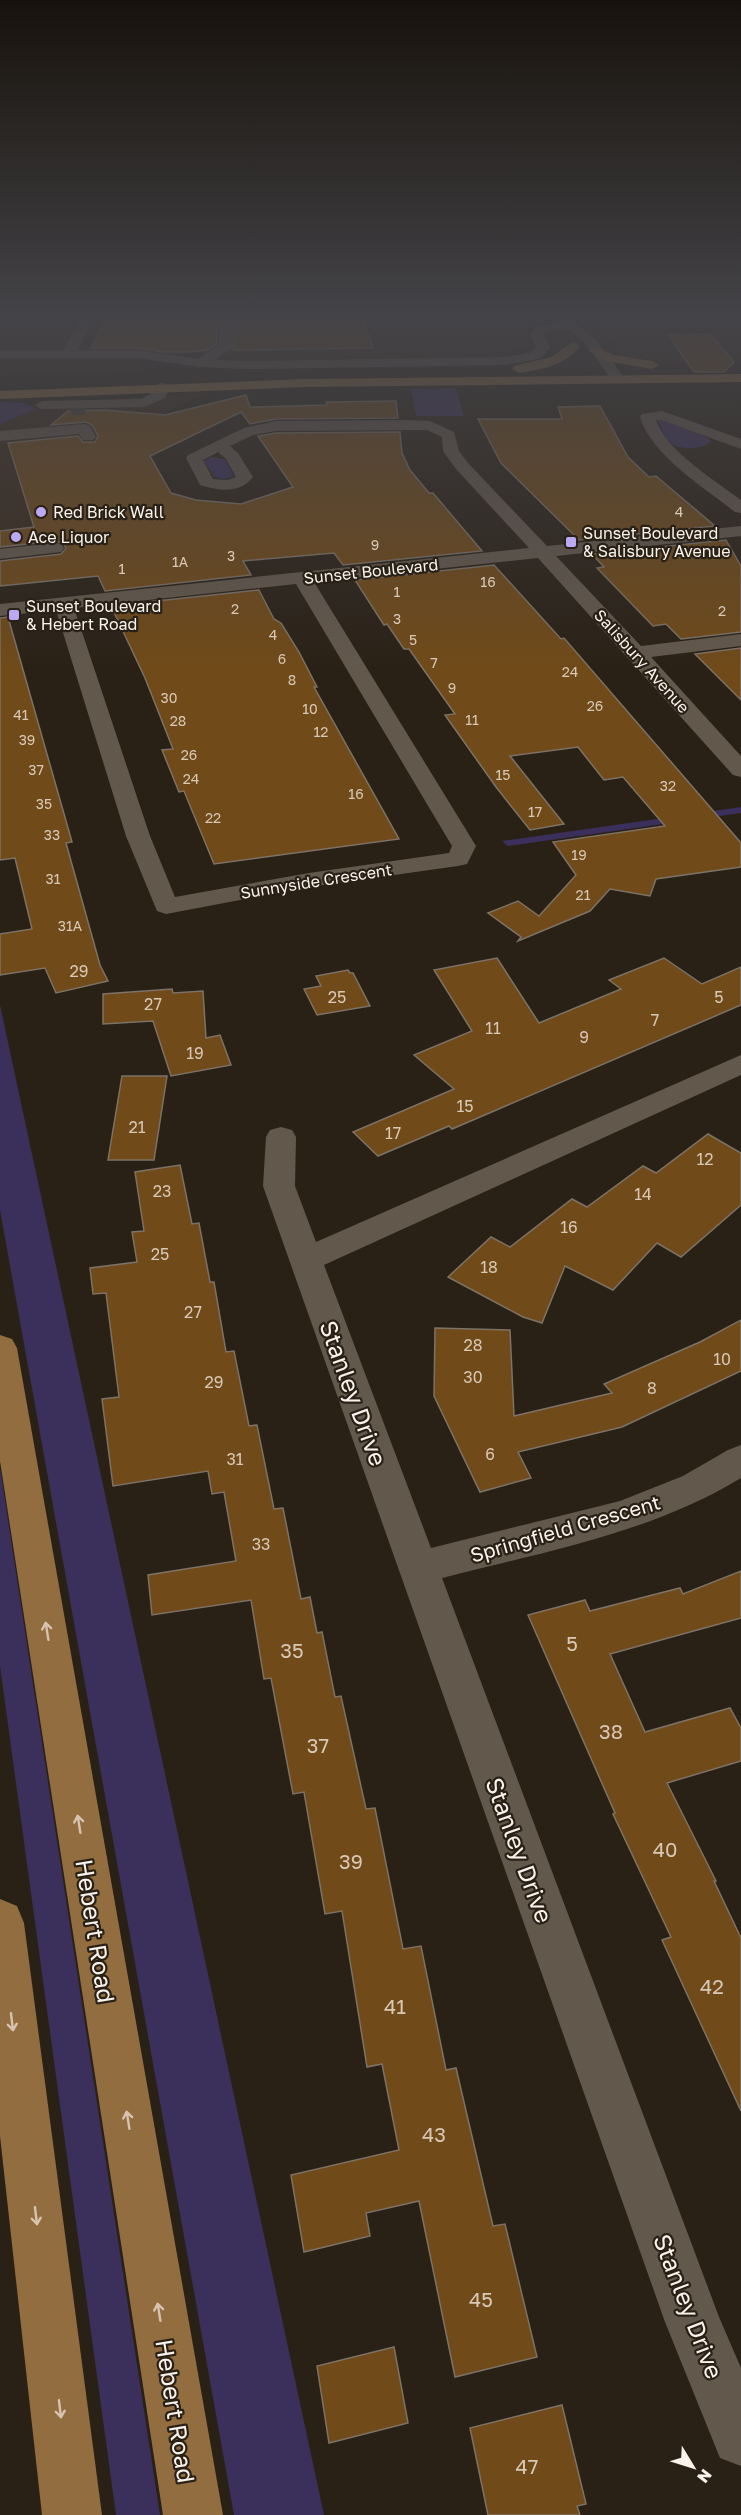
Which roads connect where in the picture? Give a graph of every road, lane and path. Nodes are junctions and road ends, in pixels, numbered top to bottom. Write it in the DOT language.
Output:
graph roads {
  1 [pos="243,434"];
  2 [pos="448,434"];
  3 [pos="655,434"];
  4 [pos="711,434"];
  5 [pos="221,446"];
  6 [pos="741,446"];
  7 [pos="714,450"];
  8 [pos="695,453"];
  9 [pos="675,455"];
  10 [pos="741,508"];
  11 [pos="741,531"];
  12 [pos="55,548"];
  13 [pos="543,553"];
  14 [pos="0,554"];
  15 [pos="302,578"];
  16 [pos="63,603"];
  17 [pos="0,610"];
  18 [pos="741,640"];
  19 [pos="636,653"];
  20 [pos="741,770"];
  21 [pos="741,1064"];
  22 [pos="281,1137"];
  23 [pos="306,1260"];
  24 [pos="0,1348"];
  25 [pos="741,1460"];
  26 [pos="417,1568"];
  27 [pos="0,1923"];
  28 [pos="741,2437"];
  29 [pos="72,2515"];
  30 [pos="193,2515"];
  1 -- 5 [label="street, Salisbury Avenue"];
  2 -- 13 [label="street, Salisbury Avenue"];
  3 -- 9 [label="street"];
  4 -- 6 [label="street"];
  6 -- 7 [label="street"];
  8 -- 9 [label="street"];
  9 -- 10 [label="street"];
  11 -- 13 [label="street, Sunset Boulevard"];
  12 -- 14 [label="street"];
  13 -- 15 [label="street, Sunset Boulevard"];
  13 -- 19 [label="street, Salisbury Avenue"];
  15 -- 16 [label="street, Sunset Boulevard"];
  15 -- 16 [label="street, Sunnyside Crescent"];
  16 -- 17 [label="street, Sunset Boulevard"];
  18 -- 19 [label="street"];
  19 -- 20 [label="street, Salisbury Avenue"];
  21 -- 23 [label="street"];
  22 -- 23 [label="street, Stanley Drive"];
  23 -- 26 [label="street, Stanley Drive"];
  30 -- 24 [label="main road, Hebert Road, one-way"];
  25 -- 26 [label="street, Springfield Crescent"];
  26 -- 28 [label="street, Stanley Drive"];
  27 -- 29 [label="main road, one-way"];
}
